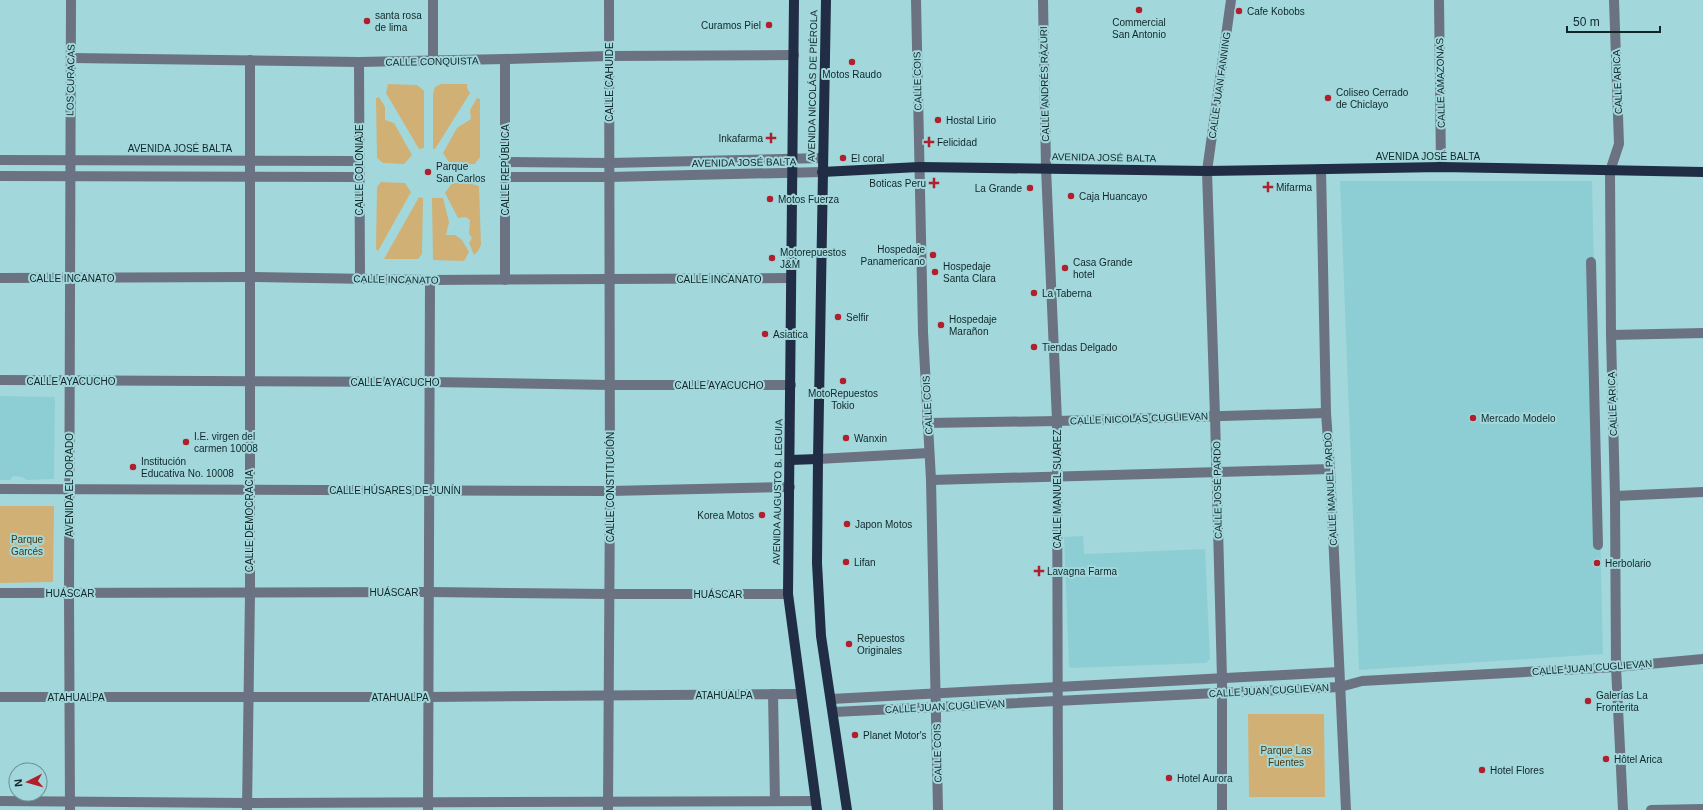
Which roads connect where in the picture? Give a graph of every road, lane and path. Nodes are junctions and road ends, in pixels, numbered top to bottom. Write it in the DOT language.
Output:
graph roads {
  1 [pos="71,0"];
  2 [pos="433,0"];
  3 [pos="609,0"];
  4 [pos="794,0"];
  5 [pos="826,0"];
  6 [pos="916,0"];
  7 [pos="1043,0"];
  8 [pos="1231,0"];
  9 [pos="1439,0"];
  10 [pos="1614,0"];
  11 [pos="794,55"];
  12 [pos="609,56"];
  13 [pos="71,58"];
  14 [pos="250,60"];
  15 [pos="433,60"];
  16 [pos="506,60"];
  17 [pos="359,62"];
  18 [pos="792,158"];
  19 [pos="823,158"];
  20 [pos="0,160"];
  21 [pos="70,160"];
  22 [pos="250,160"];
  23 [pos="360,161"];
  24 [pos="505,162"];
  25 [pos="610,163"];
  26 [pos="919,166"];
  27 [pos="1441,167"];
  28 [pos="1046,168"];
  29 [pos="1321,169"];
  30 [pos="1207,171"];
  31 [pos="1610,171"];
  32 [pos="792,172"];
  33 [pos="822,172"];
  34 [pos="1703,172"];
  35 [pos="0,176"];
  36 [pos="70,176"];
  37 [pos="251,177"];
  38 [pos="359,177"];
  39 [pos="505,177"];
  40 [pos="609,177"];
  41 [pos="1591,262"];
  42 [pos="70,277"];
  43 [pos="250,277"];
  44 [pos="0,278"];
  45 [pos="360,278"];
  46 [pos="791,278"];
  47 [pos="610,279"];
  48 [pos="430,280"];
  49 [pos="505,280"];
  50 [pos="1703,333"];
  51 [pos="1610,334"];
  52 [pos="0,380"];
  53 [pos="70,381"];
  54 [pos="249,382"];
  55 [pos="430,382"];
  56 [pos="610,385"];
  57 [pos="791,385"];
  58 [pos="1326,413"];
  59 [pos="1215,416"];
  60 [pos="1057,421"];
  61 [pos="927,423"];
  62 [pos="929,453"];
  63 [pos="818,459"];
  64 [pos="790,460"];
  65 [pos="1330,470"];
  66 [pos="1217,473"];
  67 [pos="1057,476"];
  68 [pos="931,480"];
  69 [pos="790,487"];
  70 [pos="0,489"];
  71 [pos="69,489"];
  72 [pos="249,490"];
  73 [pos="430,490"];
  74 [pos="610,491"];
  75 [pos="1703,492"];
  76 [pos="1615,496"];
  77 [pos="1598,545"];
  78 [pos="429,592"];
  79 [pos="0,593"];
  80 [pos="69,593"];
  81 [pos="250,593"];
  82 [pos="609,594"];
  83 [pos="788,594"];
  84 [pos="1703,659"];
  85 [pos="1616,667"];
  86 [pos="1339,672"];
  87 [pos="1222,678"];
  88 [pos="1058,687"];
  89 [pos="1340,687"];
  90 [pos="1222,692"];
  91 [pos="773,694"];
  92 [pos="800,694"];
  93 [pos="936,694"];
  94 [pos="69,696"];
  95 [pos="609,696"];
  96 [pos="0,697"];
  97 [pos="429,697"];
  98 [pos="248,698"];
  99 [pos="831,699"];
  100 [pos="1058,701"];
  101 [pos="936,707"];
  102 [pos="834,712"];
  103 [pos="0,801"];
  104 [pos="774,801"];
  105 [pos="70,806"];
  106 [pos="247,806"];
  107 [pos="428,806"];
  108 [pos="608,806"];
  109 [pos="816,806"];
  110 [pos="1703,809"];
  111 [pos="847,810"];
  112 [pos="938,810"];
  113 [pos="1058,810"];
  114 [pos="1222,810"];
  115 [pos="1346,810"];
  116 [pos="1623,810"];
  117 [pos="1651,810"];
  1 -- 13 [label="street, LOS CURACAS"];
  2 -- 15 [label="street"];
  3 -- 12 [label="street, CALLE CAHUIDE"];
  4 -- 11 [label="main road, AVENIDA NICOLÁS DE PIÉROLA"];
  5 -- 19 [label="main road, AVENIDA NICOLÁS DE PIÉROLA"];
  6 -- 26 [label="street, CALLE COIS"];
  7 -- 28 [label="street, CALLE ANDRÉS RÁZURI"];
  8 -- 30 [label="street, CALLE JUAN FANNING"];
  9 -- 27 [label="street, CALLE AMAZONAS"];
  10 -- 31 [label="street, CALLE ARICA"];
  11 -- 12 [label="street, CALLE CONQUISTA"];
  11 -- 18 [label="main road, AVENIDA NICOLÁS DE PIÉROLA"];
  12 -- 16 [label="street, CALLE CONQUISTA"];
  12 -- 25 [label="street, CALLE CAHUIDE"];
  13 -- 14 [label="street, CALLE CONQUISTA"];
  13 -- 21 [label="street, LOS CURACAS"];
  14 -- 17 [label="street, CALLE CONQUISTA"];
  14 -- 22 [label="street, CALLE DEMOCRACIA"];
  15 -- 16 [label="street, CALLE CONQUISTA"];
  15 -- 17 [label="street, CALLE CONQUISTA"];
  16 -- 24 [label="street, CALLE REPÚBLICA"];
  17 -- 23 [label="street, CALLE COLONIAJE"];
  18 -- 19 [label="street, AVENIDA JOSÉ BALTA"];
  18 -- 25 [label="street, AVENIDA JOSÉ BALTA"];
  18 -- 32 [label="main road, AVENIDA NICOLÁS DE PIÉROLA"];
  19 -- 33 [label="main road, AVENIDA NICOLÁS DE PIÉROLA"];
  20 -- 21 [label="street, AVENIDA JOSÉ BALTA"];
  21 -- 22 [label="street, AVENIDA JOSÉ BALTA"];
  21 -- 36 [label="street, AVENIDA EL DORADO"];
  22 -- 23 [label="street, AVENIDA JOSÉ BALTA"];
  22 -- 37 [label="street, CALLE DEMOCRACIA"];
  23 -- 38 [label="street, CALLE COLONIAJE"];
  24 -- 25 [label="street, AVENIDA JOSÉ BALTA"];
  24 -- 39 [label="street, CALLE REPÚBLICA"];
  25 -- 40 [label="street, CALLE CONSTITUCIÓN"];
  26 -- 28 [label="main road, AVENIDA JOSÉ BALTA"];
  26 -- 33 [label="main road, AVENIDA JOSÉ BALTA"];
  26 -- 61 [label="street, CALLE COIS"];
  27 -- 29 [label="main road, AVENIDA JOSÉ BALTA"];
  27 -- 31 [label="main road, AVENIDA JOSÉ BALTA"];
  28 -- 30 [label="main road, AVENIDA JOSÉ BALTA"];
  28 -- 60 [label="street, CALLE MANUEL SUÁREZ"];
  29 -- 30 [label="main road, AVENIDA JOSÉ BALTA"];
  29 -- 58 [label="street, CALLE MANUEL PARDO"];
  30 -- 59 [label="street, CALLE JOSÉ PARDO"];
  31 -- 34 [label="main road, AVENIDA JOSÉ BALTA"];
  31 -- 51 [label="street, CALLE ARICA"];
  32 -- 33 [label="street, AVENIDA JOSÉ BALTA"];
  32 -- 40 [label="street, AVENIDA JOSÉ BALTA"];
  32 -- 46 [label="main road, AVENIDA AUGUSTO B. LEGUIA"];
  33 -- 63 [label="main road"];
  35 -- 36 [label="street"];
  36 -- 37 [label="street"];
  36 -- 42 [label="street, AVENIDA EL DORADO"];
  37 -- 38 [label="street"];
  37 -- 43 [label="street, CALLE DEMOCRACIA"];
  38 -- 45 [label="street, CALLE COLONIAJE"];
  39 -- 40 [label="street, AVENIDA JOSÉ BALTA"];
  39 -- 49 [label="street, CALLE REPÚBLICA"];
  40 -- 47 [label="street, CALLE CONSTITUCIÓN"];
  41 -- 77 [label="street"];
  42 -- 43 [label="street, CALLE INCANATO"];
  42 -- 44 [label="street, CALLE INCANATO"];
  42 -- 53 [label="street, AVENIDA EL DORADO"];
  43 -- 45 [label="street, CALLE INCANATO"];
  43 -- 54 [label="street, CALLE DEMOCRACIA"];
  45 -- 48 [label="street, CALLE INCANATO"];
  46 -- 47 [label="street, CALLE INCANATO"];
  46 -- 57 [label="main road, AVENIDA AUGUSTO B. LEGUIA"];
  47 -- 49 [label="street, CALLE INCANATO"];
  47 -- 56 [label="street, CALLE CONSTITUCIÓN"];
  48 -- 49 [label="street, CALLE INCANATO"];
  48 -- 55 [label="street"];
  50 -- 51 [label="street"];
  51 -- 76 [label="street, CALLE ARICA"];
  52 -- 53 [label="street, CALLE AYACUCHO"];
  53 -- 54 [label="street, CALLE AYACUCHO"];
  53 -- 71 [label="street, AVENIDA EL DORADO"];
  54 -- 55 [label="street, CALLE AYACUCHO"];
  54 -- 72 [label="street, CALLE DEMOCRACIA"];
  55 -- 56 [label="street, CALLE AYACUCHO"];
  55 -- 73 [label="street"];
  56 -- 57 [label="street, CALLE AYACUCHO"];
  56 -- 74 [label="street, CALLE CONSTITUCIÓN"];
  57 -- 64 [label="main road, AVENIDA AUGUSTO B. LEGUIA"];
  58 -- 59 [label="street, CALLE NICOLAS CUGLIEVAN"];
  58 -- 65 [label="street, CALLE MANUEL PARDO"];
  59 -- 60 [label="street, CALLE NICOLAS CUGLIEVAN"];
  59 -- 66 [label="street, CALLE JOSÉ PARDO"];
  60 -- 61 [label="street, CALLE NICOLAS CUGLIEVAN"];
  60 -- 67 [label="street, CALLE MANUEL SUÁREZ"];
  61 -- 62 [label="street, CALLE COIS"];
  62 -- 63 [label="street"];
  62 -- 68 [label="street, CALLE COIS"];
  63 -- 64 [label="main road"];
  63 -- 99 [label="main road"];
  64 -- 69 [label="main road, AVENIDA AUGUSTO B. LEGUIA"];
  65 -- 66 [label="street"];
  65 -- 86 [label="street, CALLE MANUEL PARDO"];
  66 -- 67 [label="street"];
  66 -- 87 [label="street, CALLE JOSÉ PARDO"];
  67 -- 68 [label="street"];
  67 -- 88 [label="street, CALLE MANUEL SUÁREZ"];
  68 -- 93 [label="street, CALLE COIS"];
  69 -- 74 [label="street, CALLE HÚSARES DE JUNÍN"];
  69 -- 83 [label="main road, AVENIDA AUGUSTO B. LEGUIA"];
  70 -- 71 [label="street, CALLE HÚSARES DE JUNÍN"];
  71 -- 72 [label="street, CALLE HÚSARES DE JUNÍN"];
  71 -- 80 [label="street, AVENIDA EL DORADO"];
  72 -- 73 [label="street, CALLE HÚSARES DE JUNÍN"];
  72 -- 81 [label="street, CALLE DEMOCRACIA"];
  73 -- 74 [label="street, CALLE HÚSARES DE JUNÍN"];
  73 -- 78 [label="street"];
  74 -- 82 [label="street, CALLE CONSTITUCIÓN"];
  75 -- 76 [label="street"];
  76 -- 85 [label="street, CALLE ARICA"];
  78 -- 81 [label="street, HUÁSCAR"];
  78 -- 82 [label="street, HUÁSCAR"];
  78 -- 97 [label="street"];
  79 -- 80 [label="street, HUÁSCAR"];
  80 -- 81 [label="street, HUÁSCAR"];
  80 -- 94 [label="street, AVENIDA EL DORADO"];
  81 -- 98 [label="street, CALLE DEMOCRACIA"];
  82 -- 83 [label="street, HUÁSCAR"];
  82 -- 95 [label="street, CALLE CONSTITUCIÓN"];
  83 -- 92 [label="main road, AVENIDA AUGUSTO B. LEGUIA"];
  84 -- 85 [label="street, CALLE JUAN CUGLIEVAN"];
  85 -- 89 [label="street, CALLE JUAN CUGLIEVAN"];
  85 -- 116 [label="street, CALLE ARICA"];
  86 -- 87 [label="street, CALLE JUAN CUGLIEVAN"];
  86 -- 89 [label="street, CALLE MANUEL PARDO"];
  87 -- 88 [label="street, CALLE JUAN CUGLIEVAN"];
  87 -- 90 [label="street, CALLE JOSÉ PARDO"];
  88 -- 93 [label="street, CALLE JUAN CUGLIEVAN"];
  88 -- 100 [label="street, CALLE MANUEL SUÁREZ"];
  89 -- 90 [label="street, CALLE JUAN CUGLIEVAN"];
  89 -- 115 [label="street, CALLE MANUEL PARDO"];
  90 -- 100 [label="street, CALLE JUAN CUGLIEVAN"];
  90 -- 114 [label="street, CALLE JOSÉ PARDO"];
  91 -- 92 [label="street, ATAHUALPA"];
  91 -- 95 [label="street, ATAHUALPA"];
  91 -- 104 [label="street"];
  92 -- 109 [label="main road, AVENIDA AUGUSTO B. LEGUIA"];
  93 -- 99 [label="street, CALLE JUAN CUGLIEVAN"];
  93 -- 101 [label="street, CALLE COIS"];
  94 -- 96 [label="street, ATAHUALPA"];
  94 -- 98 [label="street, ATAHUALPA"];
  94 -- 105 [label="street, AVENIDA EL DORADO"];
  95 -- 97 [label="street, ATAHUALPA"];
  95 -- 108 [label="street, CALLE CONSTITUCIÓN"];
  97 -- 98 [label="street, ATAHUALPA"];
  97 -- 107 [label="street"];
  98 -- 106 [label="street, CALLE DEMOCRACIA"];
  99 -- 102 [label="main road"];
  100 -- 101 [label="street, CALLE JUAN CUGLIEVAN"];
  100 -- 113 [label="street, CALLE MANUEL SUÁREZ"];
  101 -- 102 [label="street, CALLE JUAN CUGLIEVAN"];
  101 -- 112 [label="street, CALLE COIS"];
  102 -- 111 [label="main road"];
  103 -- 105 [label="street"];
  104 -- 108 [label="street"];
  104 -- 109 [label="street"];
  105 -- 106 [label="street"];
  106 -- 107 [label="street"];
  107 -- 108 [label="street"];
  110 -- 117 [label="street"];
}
